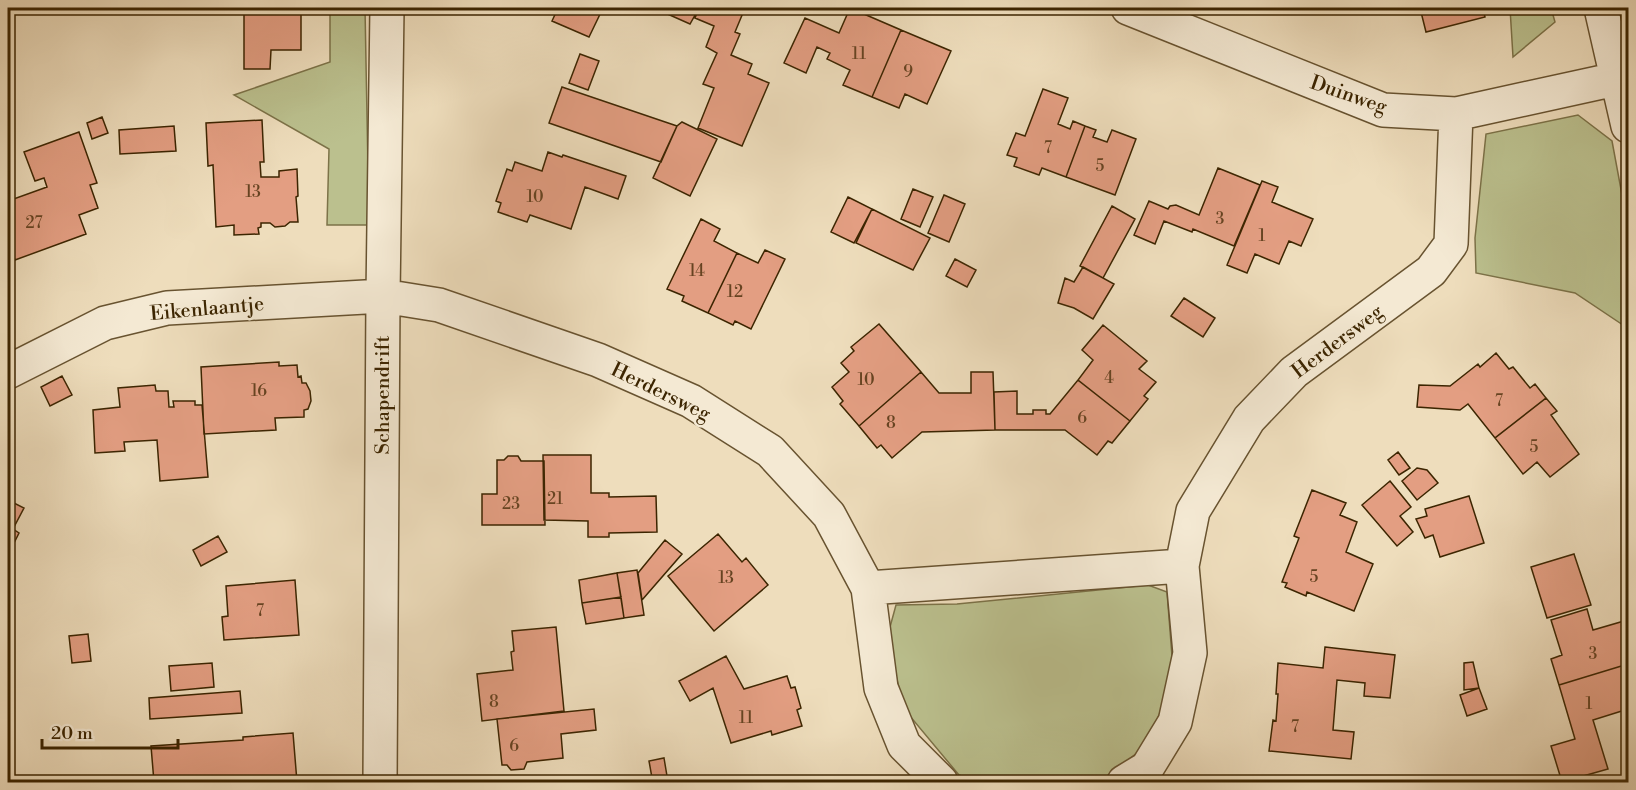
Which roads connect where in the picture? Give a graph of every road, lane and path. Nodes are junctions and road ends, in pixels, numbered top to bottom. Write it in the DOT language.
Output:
graph roads {
  1 [pos="387,8"];
  2 [pos="1128,8"];
  3 [pos="1601,8"];
  4 [pos="1616,78"];
  5 [pos="1456,114"];
  6 [pos="1629,126"];
  7 [pos="382,296"];
  8 [pos="8,372"];
  9 [pos="1182,566"];
  10 [pos="868,588"];
  11 [pos="380,783"];
  12 [pos="941,783"];
  13 [pos="1124,783"];
  1 -- 7 [label="street, Schapendrift"];
  2 -- 5 [label="street, Duinweg"];
  3 -- 4 [label="street"];
  4 -- 5 [label="street, Duinweg"];
  4 -- 6 [label="street"];
  5 -- 9 [label="street, Herdersweg"];
  7 -- 8 [label="street, Eikenlaantje"];
  7 -- 10 [label="street, Herdersweg"];
  7 -- 11 [label="street, Schapendrift"];
  9 -- 10 [label="street"];
  9 -- 13 [label="street, Herdersweg"];
  10 -- 12 [label="street, Herdersweg"];
}
